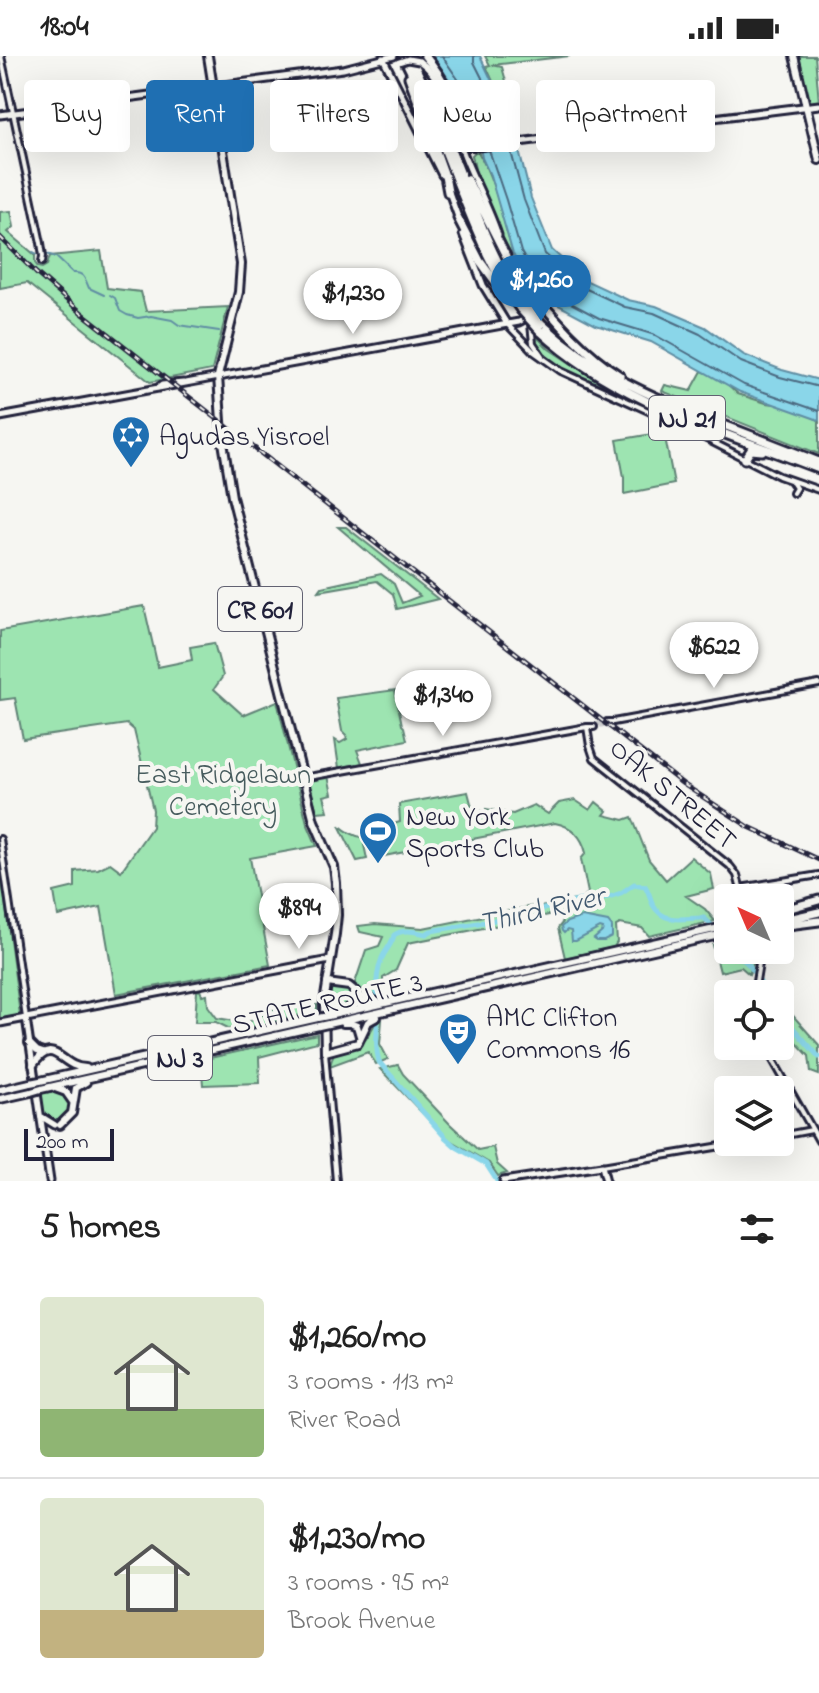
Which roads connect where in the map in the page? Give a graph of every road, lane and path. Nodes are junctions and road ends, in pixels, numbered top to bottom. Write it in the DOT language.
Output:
graph roads {
  1 [pos="1,56"];
  2 [pos="208,56"];
  3 [pos="394,56"];
  4 [pos="794,56"];
  5 [pos="382,57"];
  6 [pos="405,57"];
  7 [pos="422,59"];
  8 [pos="211,80"];
  9 [pos="394,80"];
  10 [pos="394,80"];
  11 [pos="417,80"];
  12 [pos="441,80"];
  13 [pos="254,81"];
  14 [pos="398,89"];
  15 [pos="146,96"];
  16 [pos="819,105"];
  17 [pos="806,107"];
  18 [pos="13,114"];
  19 [pos="0,115"];
  20 [pos="520,142"];
  21 [pos="223,152"];
  22 [pos="453,152"];
  23 [pos="454,152"];
  24 [pos="462,152"];
  25 [pos="470,152"];
  26 [pos="819,160"];
  27 [pos="472,176"];
  28 [pos="448,192"];
  29 [pos="458,218"];
  30 [pos="42,262"];
  31 [pos="510,264"];
  32 [pos="530,295"];
  33 [pos="521,308"];
  34 [pos="500,313"];
  35 [pos="519,322"];
  36 [pos="507,324"];
  37 [pos="494,325"];
  38 [pos="541,327"];
  39 [pos="550,363"];
  40 [pos="218,376"];
  41 [pos="660,400"];
  42 [pos="0,417"];
  43 [pos="745,459"];
  44 [pos="819,462"];
  45 [pos="819,469"];
  46 [pos="791,480"];
  47 [pos="819,490"];
  48 [pos="793,493"];
  49 [pos="819,684"];
  50 [pos="610,723"];
  51 [pos="303,778"];
  52 [pos="0,839"];
  53 [pos="819,875"];
  54 [pos="739,884"];
  55 [pos="764,884"];
  56 [pos="819,903"];
  57 [pos="794,909"];
  58 [pos="819,917"];
  59 [pos="794,921"];
  60 [pos="714,933"];
  61 [pos="330,960"];
  62 [pos="327,983"];
  63 [pos="352,988"];
  64 [pos="460,994"];
  65 [pos="389,1002"];
  66 [pos="328,1016"];
  67 [pos="26,1018"];
  68 [pos="0,1023"];
  69 [pos="328,1024"];
  70 [pos="29,1043"];
  71 [pos="358,1043"];
  72 [pos="325,1052"];
  73 [pos="43,1053"];
  74 [pos="62,1059"];
  75 [pos="773,1060"];
  76 [pos="32,1063"];
  77 [pos="98,1068"];
  78 [pos="128,1070"];
  79 [pos="40,1081"];
  80 [pos="41,1089"];
  81 [pos="0,1090"];
  82 [pos="0,1099"];
  83 [pos="73,1102"];
  84 [pos="40,1115"];
  85 [pos="57,1125"];
  86 [pos="812,1130"];
  87 [pos="794,1133"];
  88 [pos="819,1141"];
  89 [pos="714,1147"];
  90 [pos="602,1166"];
  91 [pos="50,1181"];
  92 [pos="336,1181"];
  93 [pos="503,1181"];
  94 [pos="606,1181"];
  1 -- 18 [label="street"];
  2 -- 8 [label="main road, CR 601"];
  3 -- 5 [label="main road"];
  4 -- 17 [label="main road"];
  5 -- 9 [label="main road"];
  5 -- 13 [label="main road"];
  6 -- 7 [label="main road, bridge"];
  6 -- 7 [label="main road, bridge"];
  6 -- 10 [label="main road"];
  6 -- 11 [label="highway"];
  6 -- 28 [label="highway"];
  6 -- 33 [label="highway"];
  7 -- 12 [label="highway"];
  14 -- 28 [label="main road"];
  15 -- 18 [label="main road"];
  16 -- 17 [label="main road"];
  17 -- 20 [label="main road"];
  17 -- 26 [label="main road"];
  18 -- 19 [label="main road"];
  18 -- 30 [label="street"];
  21 -- 40 [label="main road, CR 601"];
  22 -- 33 [label="highway"];
  23 -- 31 [label="highway"];
  24 -- 27 [label="main road"];
  25 -- 27 [label="main road"];
  27 -- 31 [label="main road"];
  28 -- 29 [label="main road"];
  29 -- 33 [label="highway"];
  29 -- 34 [label="main road"];
  31 -- 32 [label="main road"];
  31 -- 41 [label="highway"];
  32 -- 35 [label="main road"];
  32 -- 39 [label="street"];
  33 -- 38 [label="highway, bridge"];
  34 -- 35 [label="main road"];
  34 -- 36 [label="main road"];
  34 -- 37 [label="main road"];
  35 -- 36 [label="main road"];
  36 -- 37 [label="main road"];
  36 -- 39 [label="street"];
  37 -- 40 [label="main road"];
  38 -- 41 [label="highway, NJ 21"];
  38 -- 45 [label="highway, NJ 21"];
  39 -- 43 [label="street"];
  40 -- 42 [label="main road"];
  40 -- 51 [label="main road, CR 601"];
  41 -- 44 [label="highway, NJ 21"];
  43 -- 45 [label="highway"];
  43 -- 46 [label="street"];
  46 -- 47 [label="street"];
  46 -- 48 [label="street"];
  49 -- 50 [label="street"];
  51 -- 54 [label="street, OAK STREET"];
  51 -- 61 [label="main road, CR 601"];
  52 -- 67 [label="street"];
  53 -- 55 [label="street"];
  56 -- 57 [label="highway"];
  58 -- 59 [label="highway"];
  60 -- 64 [label="main road, STATE ROUTE 3 / NJ 3"];
  60 -- 65 [label="main road, STATE ROUTE 3 / NJ 3"];
  61 -- 62 [label="main road, CR 601"];
  61 -- 67 [label="main road"];
  62 -- 63 [label="main road"];
  62 -- 72 [label="main road, CR 601"];
  63 -- 65 [label="main road"];
  63 -- 66 [label="main road"];
  64 -- 69 [label="main road, STATE ROUTE 3 / NJ 3"];
  64 -- 71 [label="main road"];
  65 -- 66 [label="main road, STATE ROUTE 3 / NJ 3"];
  66 -- 77 [label="main road, STATE ROUTE 3 / NJ 3, bridge"];
  67 -- 68 [label="main road"];
  67 -- 70 [label="main road"];
  69 -- 71 [label="main road"];
  69 -- 78 [label="main road, STATE ROUTE 3 / NJ 3, bridge"];
  70 -- 73 [label="main road"];
  70 -- 76 [label="main road"];
  71 -- 72 [label="main road"];
  72 -- 92 [label="street, CR 601"];
  73 -- 74 [label="main road"];
  73 -- 76 [label="main road"];
  74 -- 77 [label="main road"];
  74 -- 79 [label="main road"];
  75 -- 86 [label="street"];
  76 -- 84 [label="main road"];
  77 -- 79 [label="main road, STATE ROUTE 3 / NJ 3"];
  78 -- 80 [label="main road, STATE ROUTE 3 / NJ 3"];
  78 -- 83 [label="main road"];
  79 -- 81 [label="main road, STATE ROUTE 3 / NJ 3, bridge"];
  80 -- 82 [label="main road, STATE ROUTE 3 / NJ 3, bridge"];
  80 -- 83 [label="main road"];
  83 -- 85 [label="main road"];
  84 -- 85 [label="main road"];
  84 -- 91 [label="main road"];
  86 -- 87 [label="street"];
  86 -- 88 [label="street"];
  89 -- 90 [label="street"];
  90 -- 93 [label="main road"];
  90 -- 94 [label="main road"];
}
